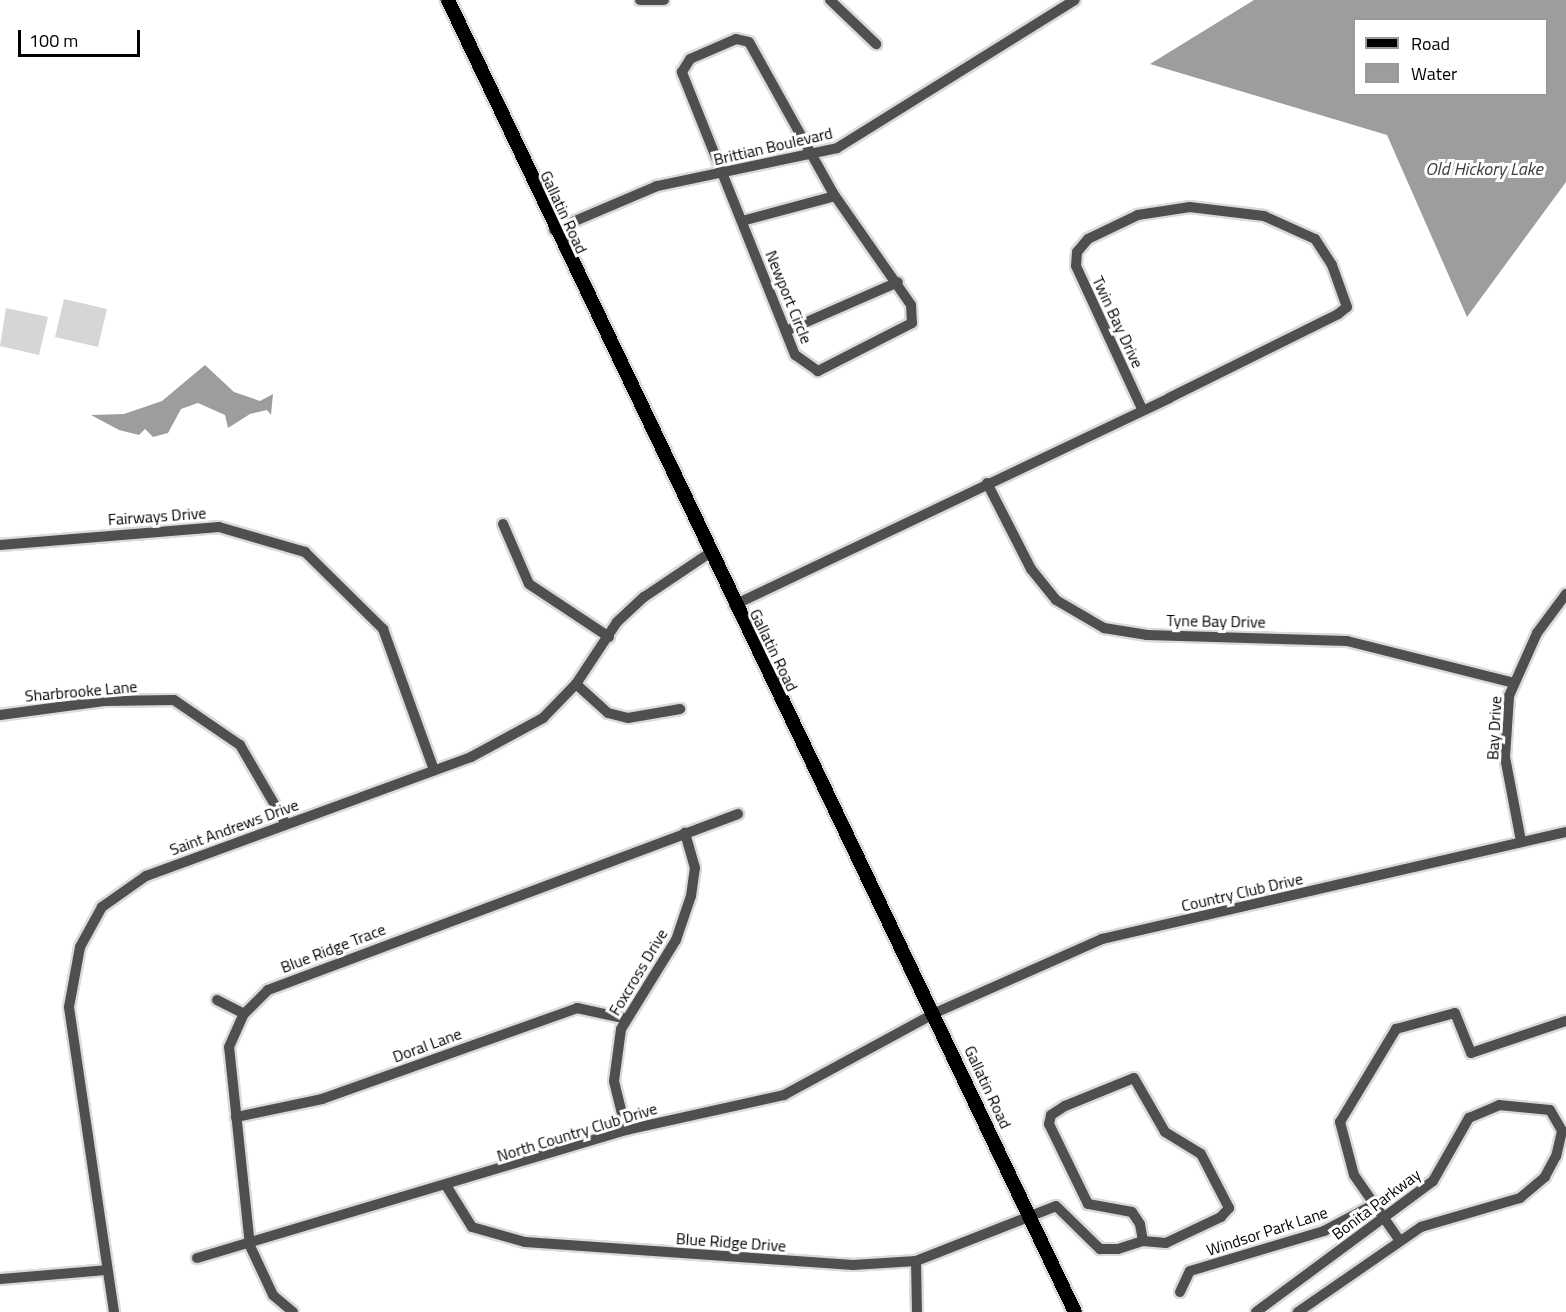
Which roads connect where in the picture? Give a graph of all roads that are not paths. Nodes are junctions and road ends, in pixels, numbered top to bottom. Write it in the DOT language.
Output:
graph roads {
  1 [pos="448,0"];
  2 [pos="640,0"];
  3 [pos="664,0"];
  4 [pos="830,0"];
  5 [pos="1075,0"];
  6 [pos="876,44"];
  7 [pos="813,151"];
  8 [pos="724,174"];
  9 [pos="835,196"];
  10 [pos="742,221"];
  11 [pos="554,230"];
  12 [pos="898,282"];
  13 [pos="786,332"];
  14 [pos="1142,409"];
  15 [pos="987,483"];
  16 [pos="503,524"];
  17 [pos="0,545"];
  18 [pos="711,552"];
  19 [pos="1566,594"];
  20 [pos="734,605"];
  21 [pos="609,637"];
  22 [pos="1514,683"];
  23 [pos="576,684"];
  24 [pos="680,709"];
  25 [pos="0,715"];
  26 [pos="434,770"];
  27 [pos="738,814"];
  28 [pos="286,824"];
  29 [pos="685,832"];
  30 [pos="1566,832"];
  31 [pos="1521,841"];
  32 [pos="217,1000"];
  33 [pos="244,1014"];
  34 [pos="935,1014"];
  35 [pos="627,1019"];
  36 [pos="1566,1021"];
  37 [pos="236,1117"];
  38 [pos="1562,1123"];
  39 [pos="626,1130"];
  40 [pos="447,1187"];
  41 [pos="1373,1205"];
  42 [pos="1029,1214"];
  43 [pos="1381,1220"];
  44 [pos="1143,1241"];
  45 [pos="1400,1241"];
  46 [pos="250,1246"];
  47 [pos="197,1258"];
  48 [pos="916,1261"];
  49 [pos="107,1270"];
  50 [pos="0,1279"];
  51 [pos="1180,1292"];
  52 [pos="114,1312"];
  53 [pos="293,1312"];
  54 [pos="917,1312"];
  55 [pos="1075,1312"];
  56 [pos="1256,1312"];
  57 [pos="1298,1312"];
  1 -- 11 [label="main road, Gallatin Road"];
  2 -- 3 [label="street"];
  4 -- 6 [label="street"];
  5 -- 7 [label="street, Brittian Boulevard"];
  7 -- 8 [label="street, Brittian Boulevard"];
  7 -- 8 [label="street, Newport Circle"];
  7 -- 9 [label="street, Newport Circle"];
  8 -- 10 [label="street, Newport Circle"];
  8 -- 11 [label="street, Brittian Boulevard"];
  9 -- 10 [label="street"];
  9 -- 12 [label="street, Newport Circle"];
  10 -- 13 [label="street, Newport Circle"];
  11 -- 18 [label="main road, Gallatin Road"];
  12 -- 13 [label="street"];
  12 -- 13 [label="street, Newport Circle"];
  14 -- 14 [label="street, Twin Bay Drive"];
  14 -- 15 [label="street"];
  15 -- 20 [label="street"];
  15 -- 22 [label="street, Tyne Bay Drive"];
  16 -- 21 [label="street"];
  17 -- 26 [label="street, Fairways Drive"];
  18 -- 20 [label="main road, Gallatin Road"];
  18 -- 21 [label="street, Saint Andrews Drive"];
  19 -- 22 [label="street, Bay Drive"];
  20 -- 34 [label="main road, Gallatin Road"];
  21 -- 23 [label="street, Saint Andrews Drive"];
  22 -- 31 [label="street, Bay Drive"];
  23 -- 24 [label="street"];
  23 -- 26 [label="street, Saint Andrews Drive"];
  25 -- 28 [label="street, Sharbrooke Lane"];
  26 -- 28 [label="street, Saint Andrews Drive"];
  27 -- 29 [label="street, Blue Ridge Trace"];
  28 -- 49 [label="street, Saint Andrews Drive"];
  29 -- 33 [label="street, Blue Ridge Trace"];
  29 -- 35 [label="street, Foxcross Drive"];
  30 -- 31 [label="street, Country Club Drive"];
  31 -- 34 [label="street, Country Club Drive"];
  32 -- 33 [label="street"];
  33 -- 37 [label="street, Blue Ridge Trace"];
  34 -- 39 [label="street, North Country Club Drive"];
  34 -- 42 [label="main road, Gallatin Road"];
  35 -- 37 [label="street, Doral Lane"];
  35 -- 39 [label="street, Foxcross Drive"];
  36 -- 41 [label="street"];
  37 -- 46 [label="street, Blue Ridge Trace"];
  38 -- 43 [label="street, Bonita Parkway"];
  38 -- 45 [label="street, Bonita Parkway"];
  39 -- 40 [label="street, North Country Club Drive"];
  40 -- 46 [label="street, North Country Club Drive"];
  40 -- 48 [label="street, Blue Ridge Drive"];
  41 -- 43 [label="street"];
  41 -- 51 [label="street, Windsor Park Lane"];
  42 -- 44 [label="street, Blue Ridge Drive"];
  42 -- 48 [label="street, Blue Ridge Drive"];
  42 -- 55 [label="main road, Gallatin Road"];
  43 -- 45 [label="street"];
  43 -- 56 [label="street, Bonita Parkway"];
  44 -- 44 [label="street"];
  45 -- 57 [label="street, Bonita Parkway"];
  46 -- 47 [label="street, North Country Club Drive"];
  46 -- 53 [label="street, Blue Ridge Trace"];
  48 -- 54 [label="street"];
  49 -- 50 [label="street"];
  49 -- 52 [label="street, Saint Andrews Drive"];
}
